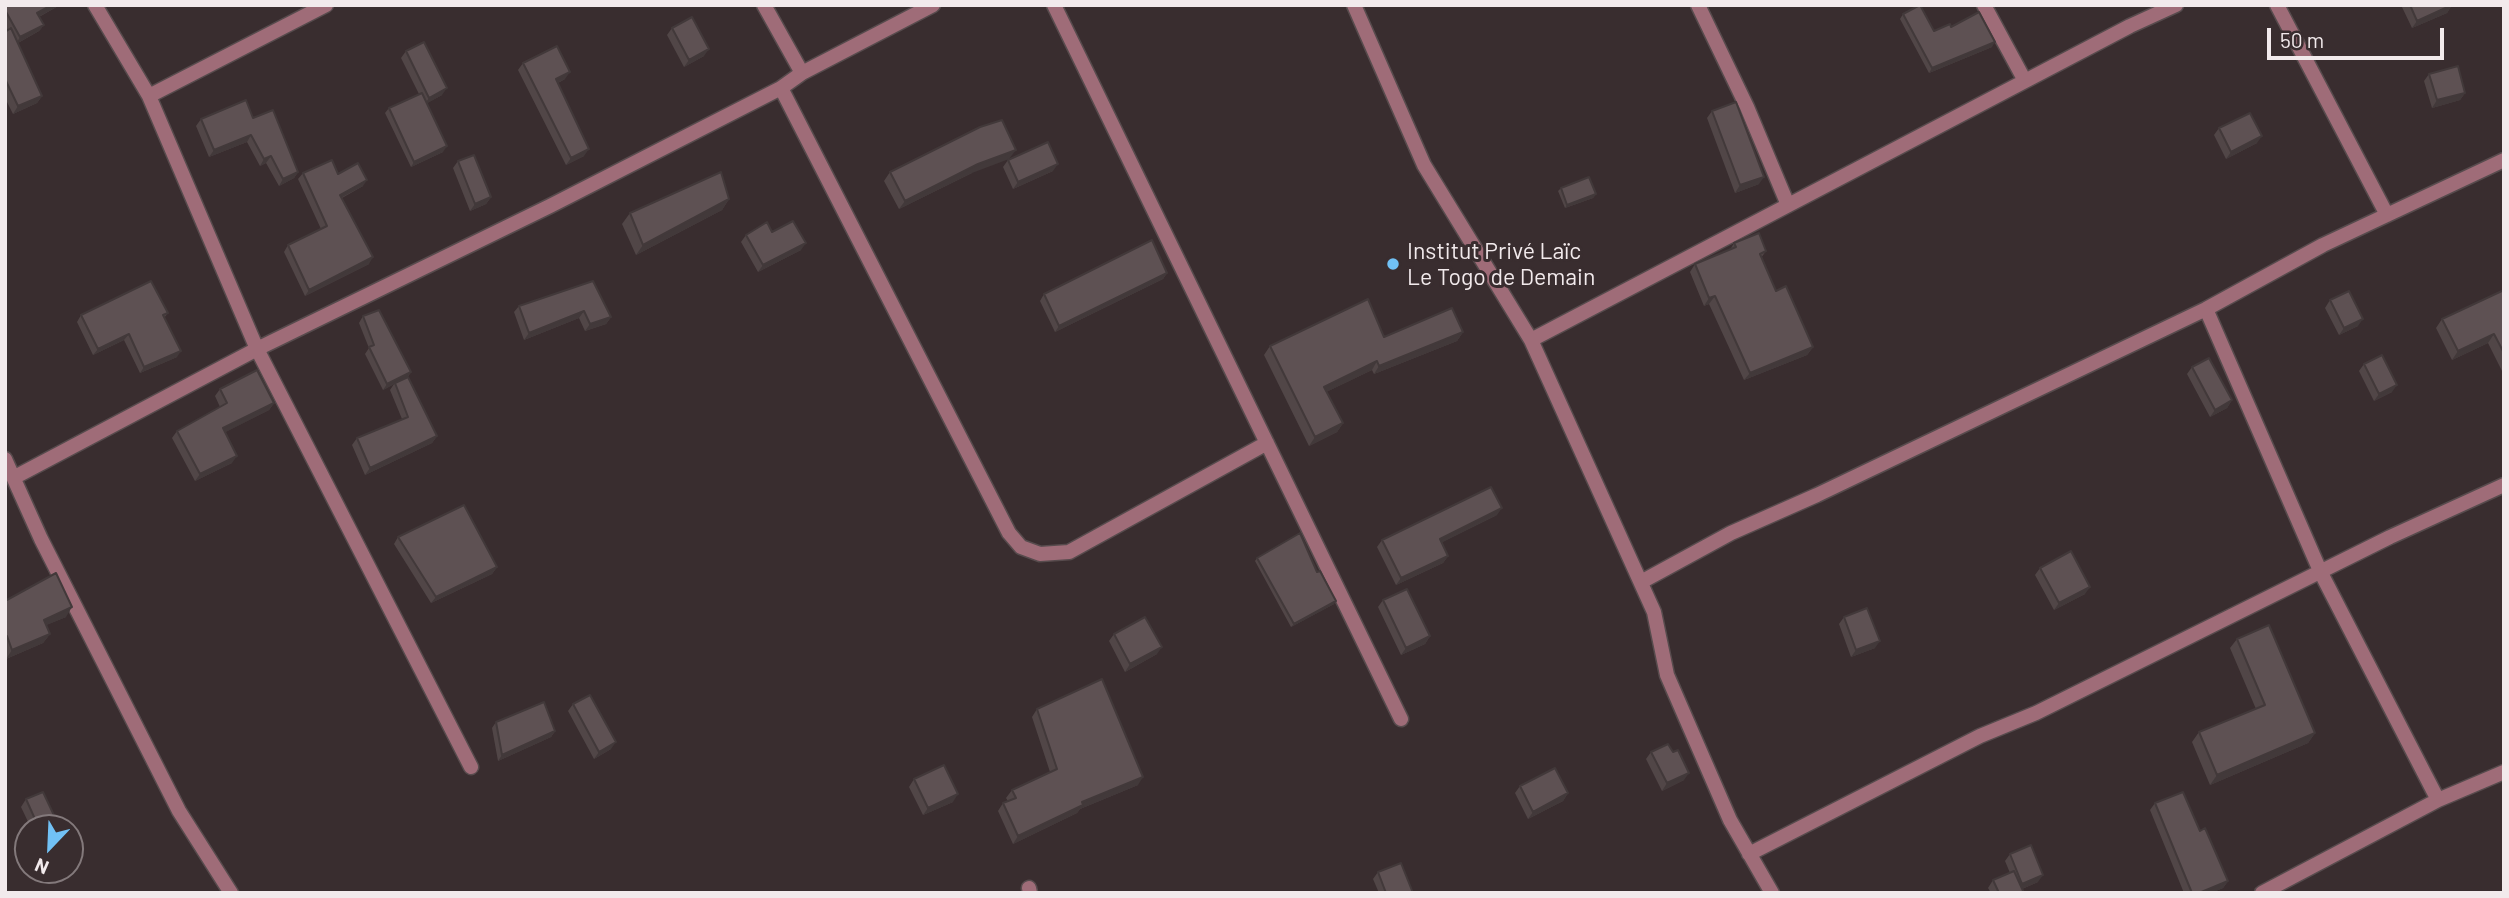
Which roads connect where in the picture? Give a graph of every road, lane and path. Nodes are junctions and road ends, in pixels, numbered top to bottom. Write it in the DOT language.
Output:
graph roads {
  1 [pos="95,5"];
  2 [pos="326,5"];
  3 [pos="764,5"];
  4 [pos="933,5"];
  5 [pos="1054,5"];
  6 [pos="1354,5"];
  7 [pos="1698,5"];
  8 [pos="1984,5"];
  9 [pos="2176,5"];
  10 [pos="2277,5"];
  11 [pos="802,73"];
  12 [pos="2025,81"];
  13 [pos="781,88"];
  14 [pos="149,96"];
  15 [pos="2504,160"];
  16 [pos="1788,205"];
  17 [pos="2387,215"];
  18 [pos="2206,309"];
  19 [pos="1531,340"];
  20 [pos="257,349"];
  21 [pos="1267,443"];
  22 [pos="5,459"];
  23 [pos="15,477"];
  24 [pos="2504,485"];
  25 [pos="2321,573"];
  26 [pos="1641,582"];
  27 [pos="1401,719"];
  28 [pos="471,767"];
  29 [pos="2504,772"];
  30 [pos="2438,800"];
  31 [pos="1749,854"];
  32 [pos="231,893"];
  33 [pos="1772,893"];
  34 [pos="2262,893"];
  1 -- 14 [label="street"];
  2 -- 14 [label="street"];
  3 -- 11 [label="street"];
  4 -- 11 [label="street"];
  5 -- 21 [label="street"];
  6 -- 19 [label="street"];
  7 -- 16 [label="street"];
  8 -- 12 [label="street"];
  9 -- 12 [label="street"];
  10 -- 17 [label="street"];
  11 -- 13 [label="street"];
  12 -- 16 [label="street"];
  13 -- 20 [label="street"];
  13 -- 21 [label="street"];
  14 -- 20 [label="street"];
  15 -- 17 [label="street"];
  16 -- 19 [label="street"];
  17 -- 18 [label="street"];
  18 -- 25 [label="street"];
  18 -- 26 [label="street"];
  19 -- 26 [label="street"];
  20 -- 23 [label="street"];
  20 -- 28 [label="street"];
  21 -- 27 [label="street"];
  22 -- 23 [label="street"];
  23 -- 32 [label="street"];
  24 -- 25 [label="street"];
  25 -- 30 [label="street"];
  25 -- 31 [label="street"];
  26 -- 31 [label="street"];
  29 -- 30 [label="street"];
  30 -- 34 [label="street"];
  31 -- 33 [label="street"];
}
